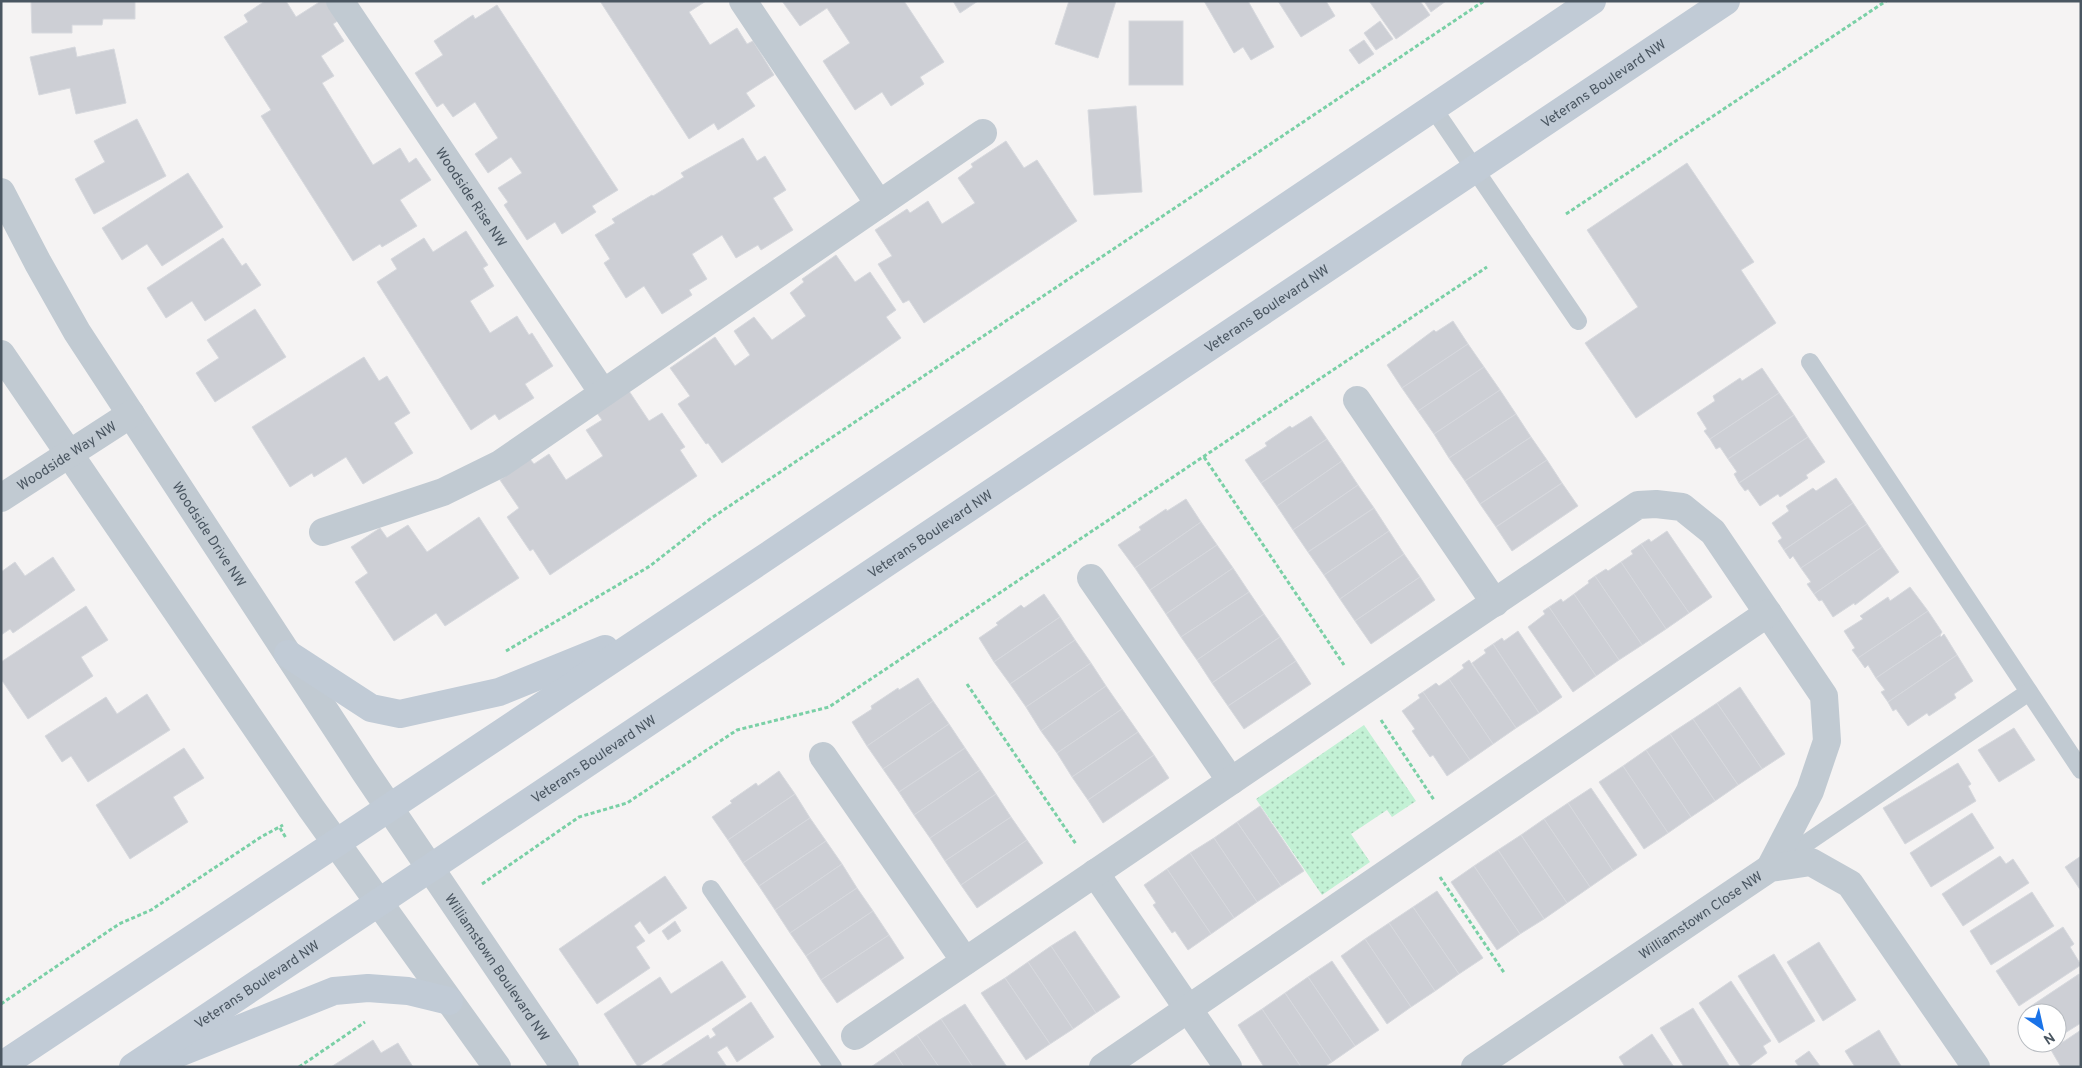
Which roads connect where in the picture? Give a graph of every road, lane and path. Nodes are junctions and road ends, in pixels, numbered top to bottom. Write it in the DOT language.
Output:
graph roads {
  1 [pos="340,1"];
  2 [pos="743,1"];
  3 [pos="1484,1"];
  4 [pos="1592,1"];
  5 [pos="1726,1"];
  6 [pos="1886,1"];
  7 [pos="1434,108"];
  8 [pos="983,132"];
  9 [pos="1475,169"];
  10 [pos="1,192"];
  11 [pos="879,204"];
  12 [pos="1566,214"];
  13 [pos="1487,268"];
  14 [pos="1578,321"];
  15 [pos="1,354"];
  16 [pos="1810,362"];
  17 [pos="603,393"];
  18 [pos="1357,400"];
  19 [pos="131,414"];
  20 [pos="68,454"];
  21 [pos="1204,457"];
  22 [pos="1,498"];
  23 [pos="323,532"];
  24 [pos="1091,578"];
  25 [pos="1495,603"];
  26 [pos="1768,613"];
  27 [pos="660,627"];
  28 [pos="288,654"];
  29 [pos="500,654"];
  30 [pos="1345,666"];
  31 [pos="967,684"];
  32 [pos="2029,692"];
  33 [pos="1376,713"];
  34 [pos="824,756"];
  35 [pos="2081,770"];
  36 [pos="1231,782"];
  37 [pos="1426,805"];
  38 [pos="389,806"];
  39 [pos="280,828"];
  40 [pos="336,843"];
  41 [pos="1076,844"];
  42 [pos="431,868"];
  43 [pos="1770,868"];
  44 [pos="1437,871"];
  45 [pos="496,874"];
  46 [pos="1095,874"];
  47 [pos="711,889"];
  48 [pos="379,903"];
  49 [pos="966,961"];
  50 [pos="1506,974"];
  51 [pos="449,1001"];
  52 [pos="1,1004"];
  53 [pos="1188,1009"];
  54 [pos="365,1023"];
  55 [pos="855,1036"];
  56 [pos="1966,1063"];
  57 [pos="1,1066"];
  58 [pos="133,1067"];
  59 [pos="141,1067"];
  60 [pos="299,1067"];
  61 [pos="497,1067"];
  62 [pos="565,1067"];
  63 [pos="833,1067"];
  64 [pos="1103,1067"];
  65 [pos="1228,1067"];
  66 [pos="1475,1067"];
  1 -- 17 [label="street, Woodside Rise NW"];
  2 -- 11 [label="street"];
  3 -- 29 [label="path"];
  4 -- 7 [label="main road"];
  5 -- 9 [label="main road, Veterans Boulevard NW"];
  6 -- 12 [label="path"];
  7 -- 9 [label="lane"];
  7 -- 27 [label="main road"];
  8 -- 11 [label="street"];
  9 -- 14 [label="lane"];
  9 -- 42 [label="main road, Veterans Boulevard NW"];
  10 -- 19 [label="street, Woodside Drive NW"];
  11 -- 17 [label="street"];
  13 -- 21 [label="path"];
  15 -- 20 [label="street"];
  16 -- 32 [label="lane"];
  17 -- 23 [label="street"];
  18 -- 25 [label="street"];
  19 -- 20 [label="street, Woodside Way NW"];
  19 -- 28 [label="street, Woodside Drive NW"];
  20 -- 22 [label="street, Woodside Way NW"];
  20 -- 40 [label="street"];
  21 -- 30 [label="path"];
  21 -- 45 [label="path"];
  24 -- 36 [label="street"];
  25 -- 26 [label="street"];
  25 -- 36 [label="street"];
  26 -- 43 [label="street"];
  26 -- 53 [label="street"];
  27 -- 28 [label="main road"];
  27 -- 38 [label="main road"];
  28 -- 38 [label="street, Woodside Drive NW"];
  31 -- 41 [label="path"];
  32 -- 35 [label="lane"];
  32 -- 43 [label="lane"];
  33 -- 37 [label="path"];
  34 -- 49 [label="street"];
  36 -- 46 [label="street"];
  38 -- 40 [label="main road"];
  38 -- 42 [label="street, Woodside Drive NW"];
  39 -- 52 [label="path"];
  40 -- 48 [label="street"];
  40 -- 57 [label="main road"];
  42 -- 48 [label="main road, Veterans Boulevard NW"];
  42 -- 62 [label="street, Williamstown Boulevard NW"];
  43 -- 56 [label="street, Williamstown Close NW"];
  43 -- 66 [label="street, Williamstown Close NW"];
  44 -- 50 [label="path"];
  46 -- 49 [label="street"];
  46 -- 53 [label="street"];
  47 -- 63 [label="lane"];
  48 -- 51 [label="street"];
  48 -- 58 [label="main road, Veterans Boulevard NW"];
  49 -- 55 [label="street"];
  51 -- 59 [label="main road"];
  51 -- 61 [label="street"];
  53 -- 64 [label="street"];
  53 -- 65 [label="street"];
  54 -- 60 [label="path"];
}
